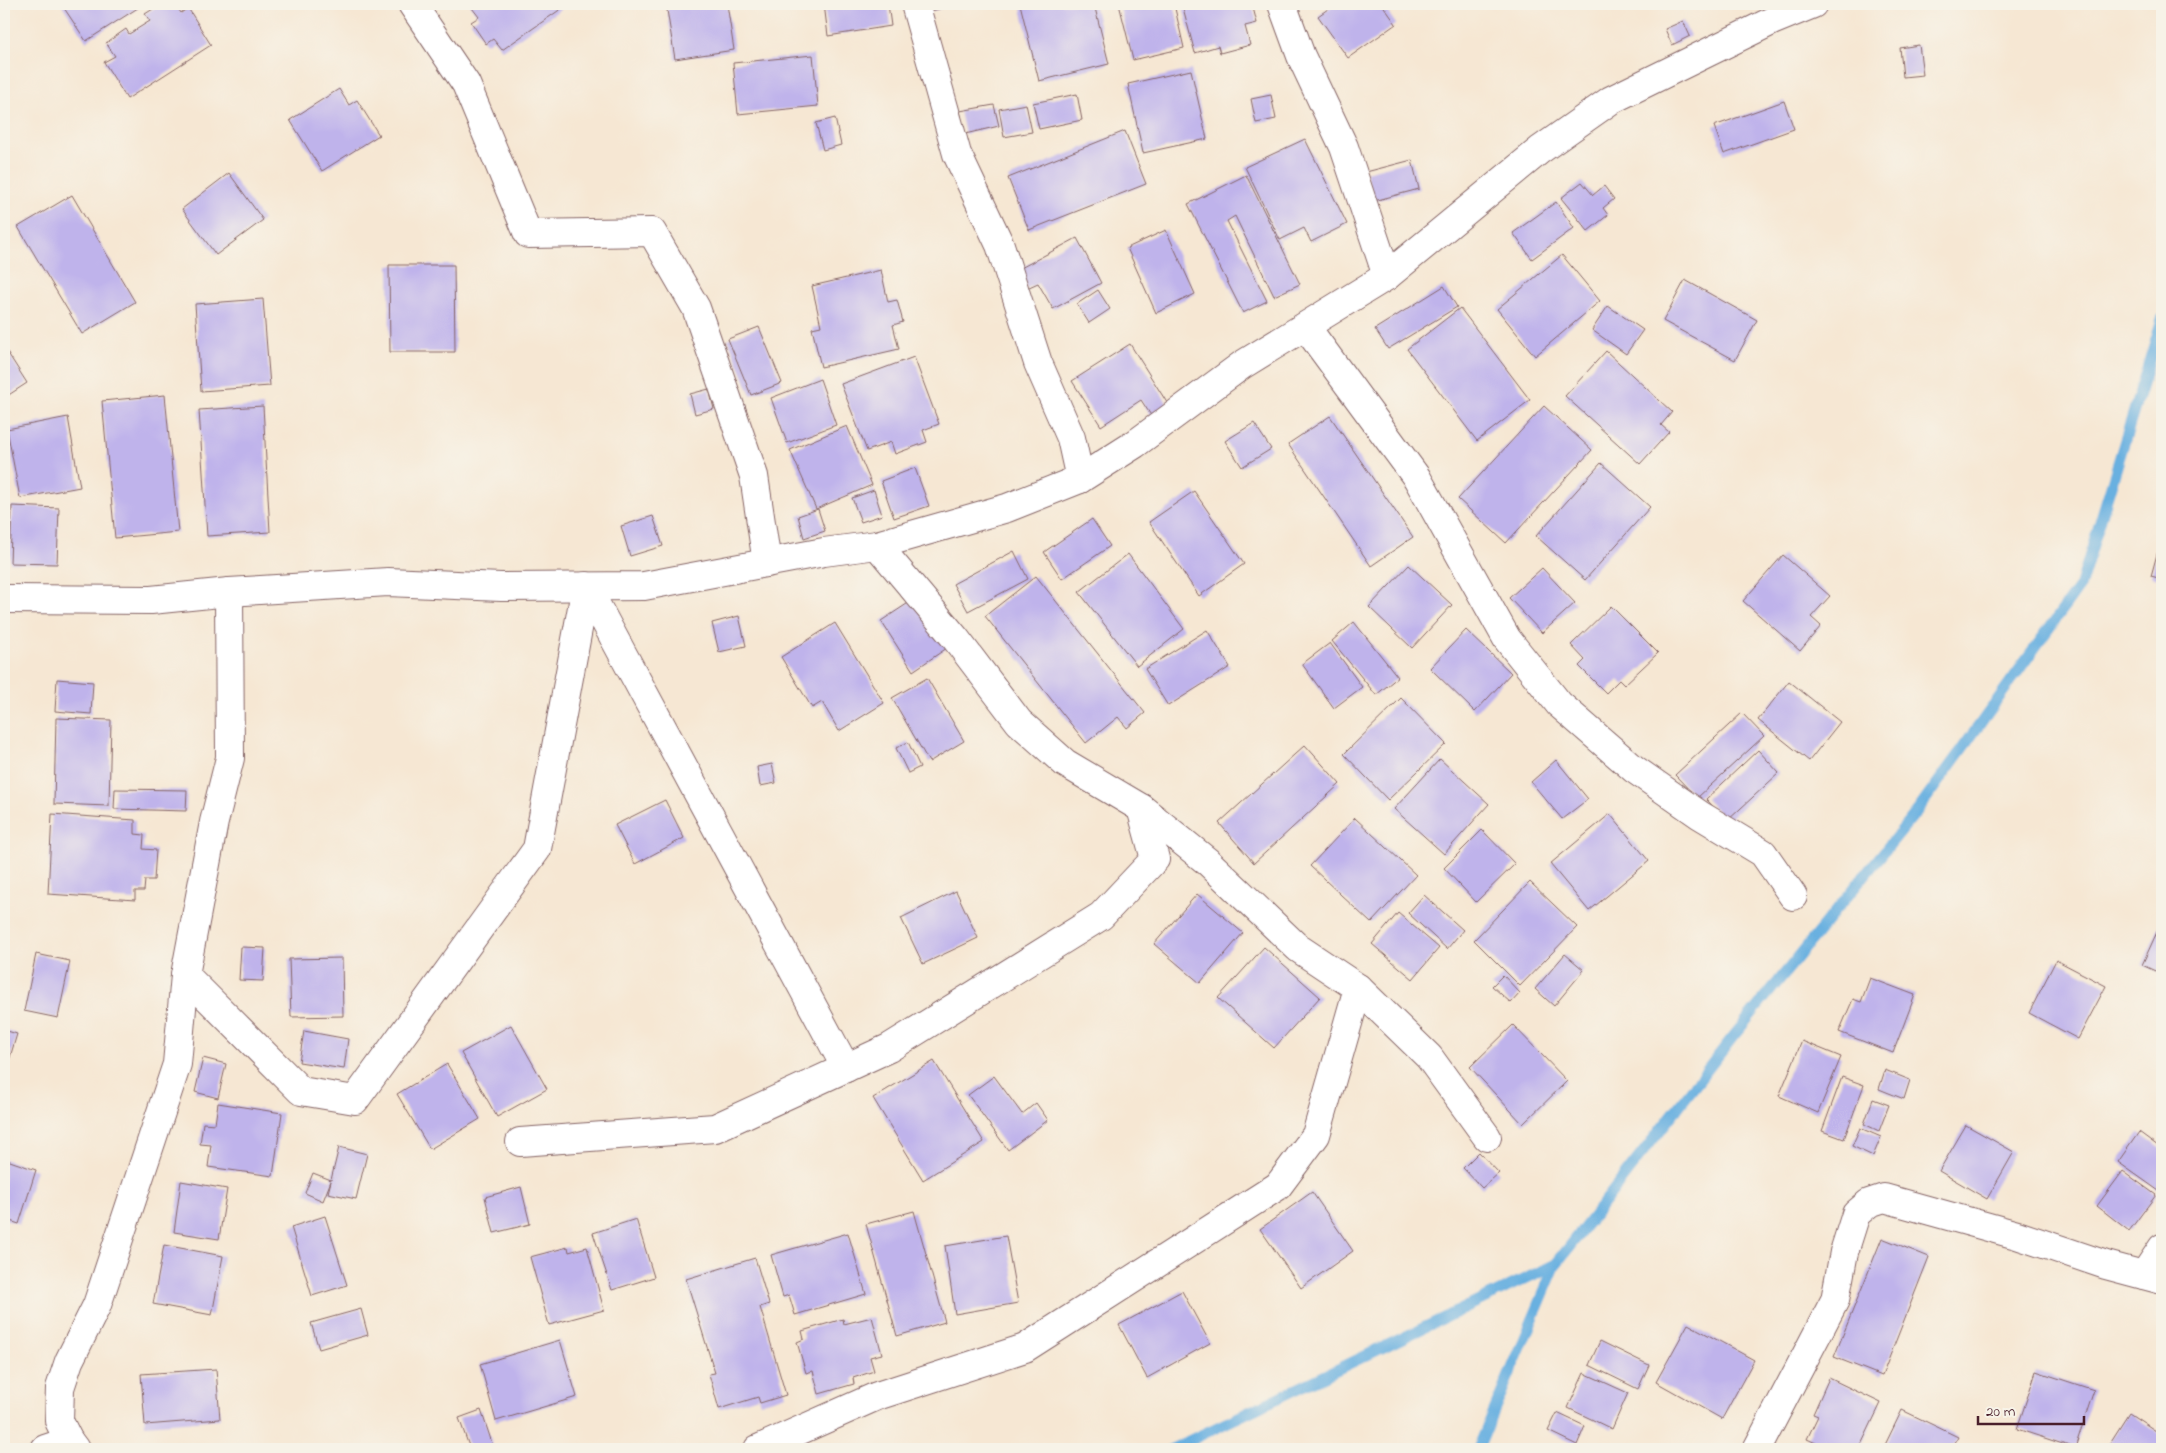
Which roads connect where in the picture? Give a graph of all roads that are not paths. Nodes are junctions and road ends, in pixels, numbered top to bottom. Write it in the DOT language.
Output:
graph roads {
  1 [pos="412,4"];
  2 [pos="915,4"];
  3 [pos="1282,4"];
  4 [pos="1813,4"];
  5 [pos="1387,276"];
  6 [pos="1306,327"];
  7 [pos="1080,479"];
  8 [pos="877,545"];
  9 [pos="767,563"];
  10 [pos="586,586"];
  11 [pos="229,592"];
  12 [pos="4,599"];
  13 [pos="1141,808"];
  14 [pos="1793,896"];
  15 [pos="185,975"];
  16 [pos="1358,988"];
  17 [pos="846,1068"];
  18 [pos="1487,1137"];
  19 [pos="520,1142"];
  20 [pos="2162,1248"];
  21 [pos="2153,1278"];
  22 [pos="63,1446"];
  23 [pos="758,1449"];
  24 [pos="1757,1449"];
  1 -- 9 [label="street"];
  2 -- 7 [label="street"];
  3 -- 5 [label="street"];
  4 -- 5 [label="street"];
  5 -- 6 [label="street"];
  6 -- 7 [label="street"];
  6 -- 14 [label="street"];
  7 -- 8 [label="street"];
  8 -- 9 [label="street"];
  8 -- 13 [label="street"];
  9 -- 10 [label="street"];
  10 -- 11 [label="street"];
  10 -- 15 [label="street"];
  10 -- 17 [label="street"];
  11 -- 12 [label="street"];
  11 -- 15 [label="street"];
  13 -- 16 [label="street"];
  13 -- 17 [label="street"];
  15 -- 22 [label="street"];
  16 -- 18 [label="street"];
  16 -- 23 [label="street"];
  17 -- 19 [label="street"];
  20 -- 21 [label="street"];
  21 -- 24 [label="street"];
}
